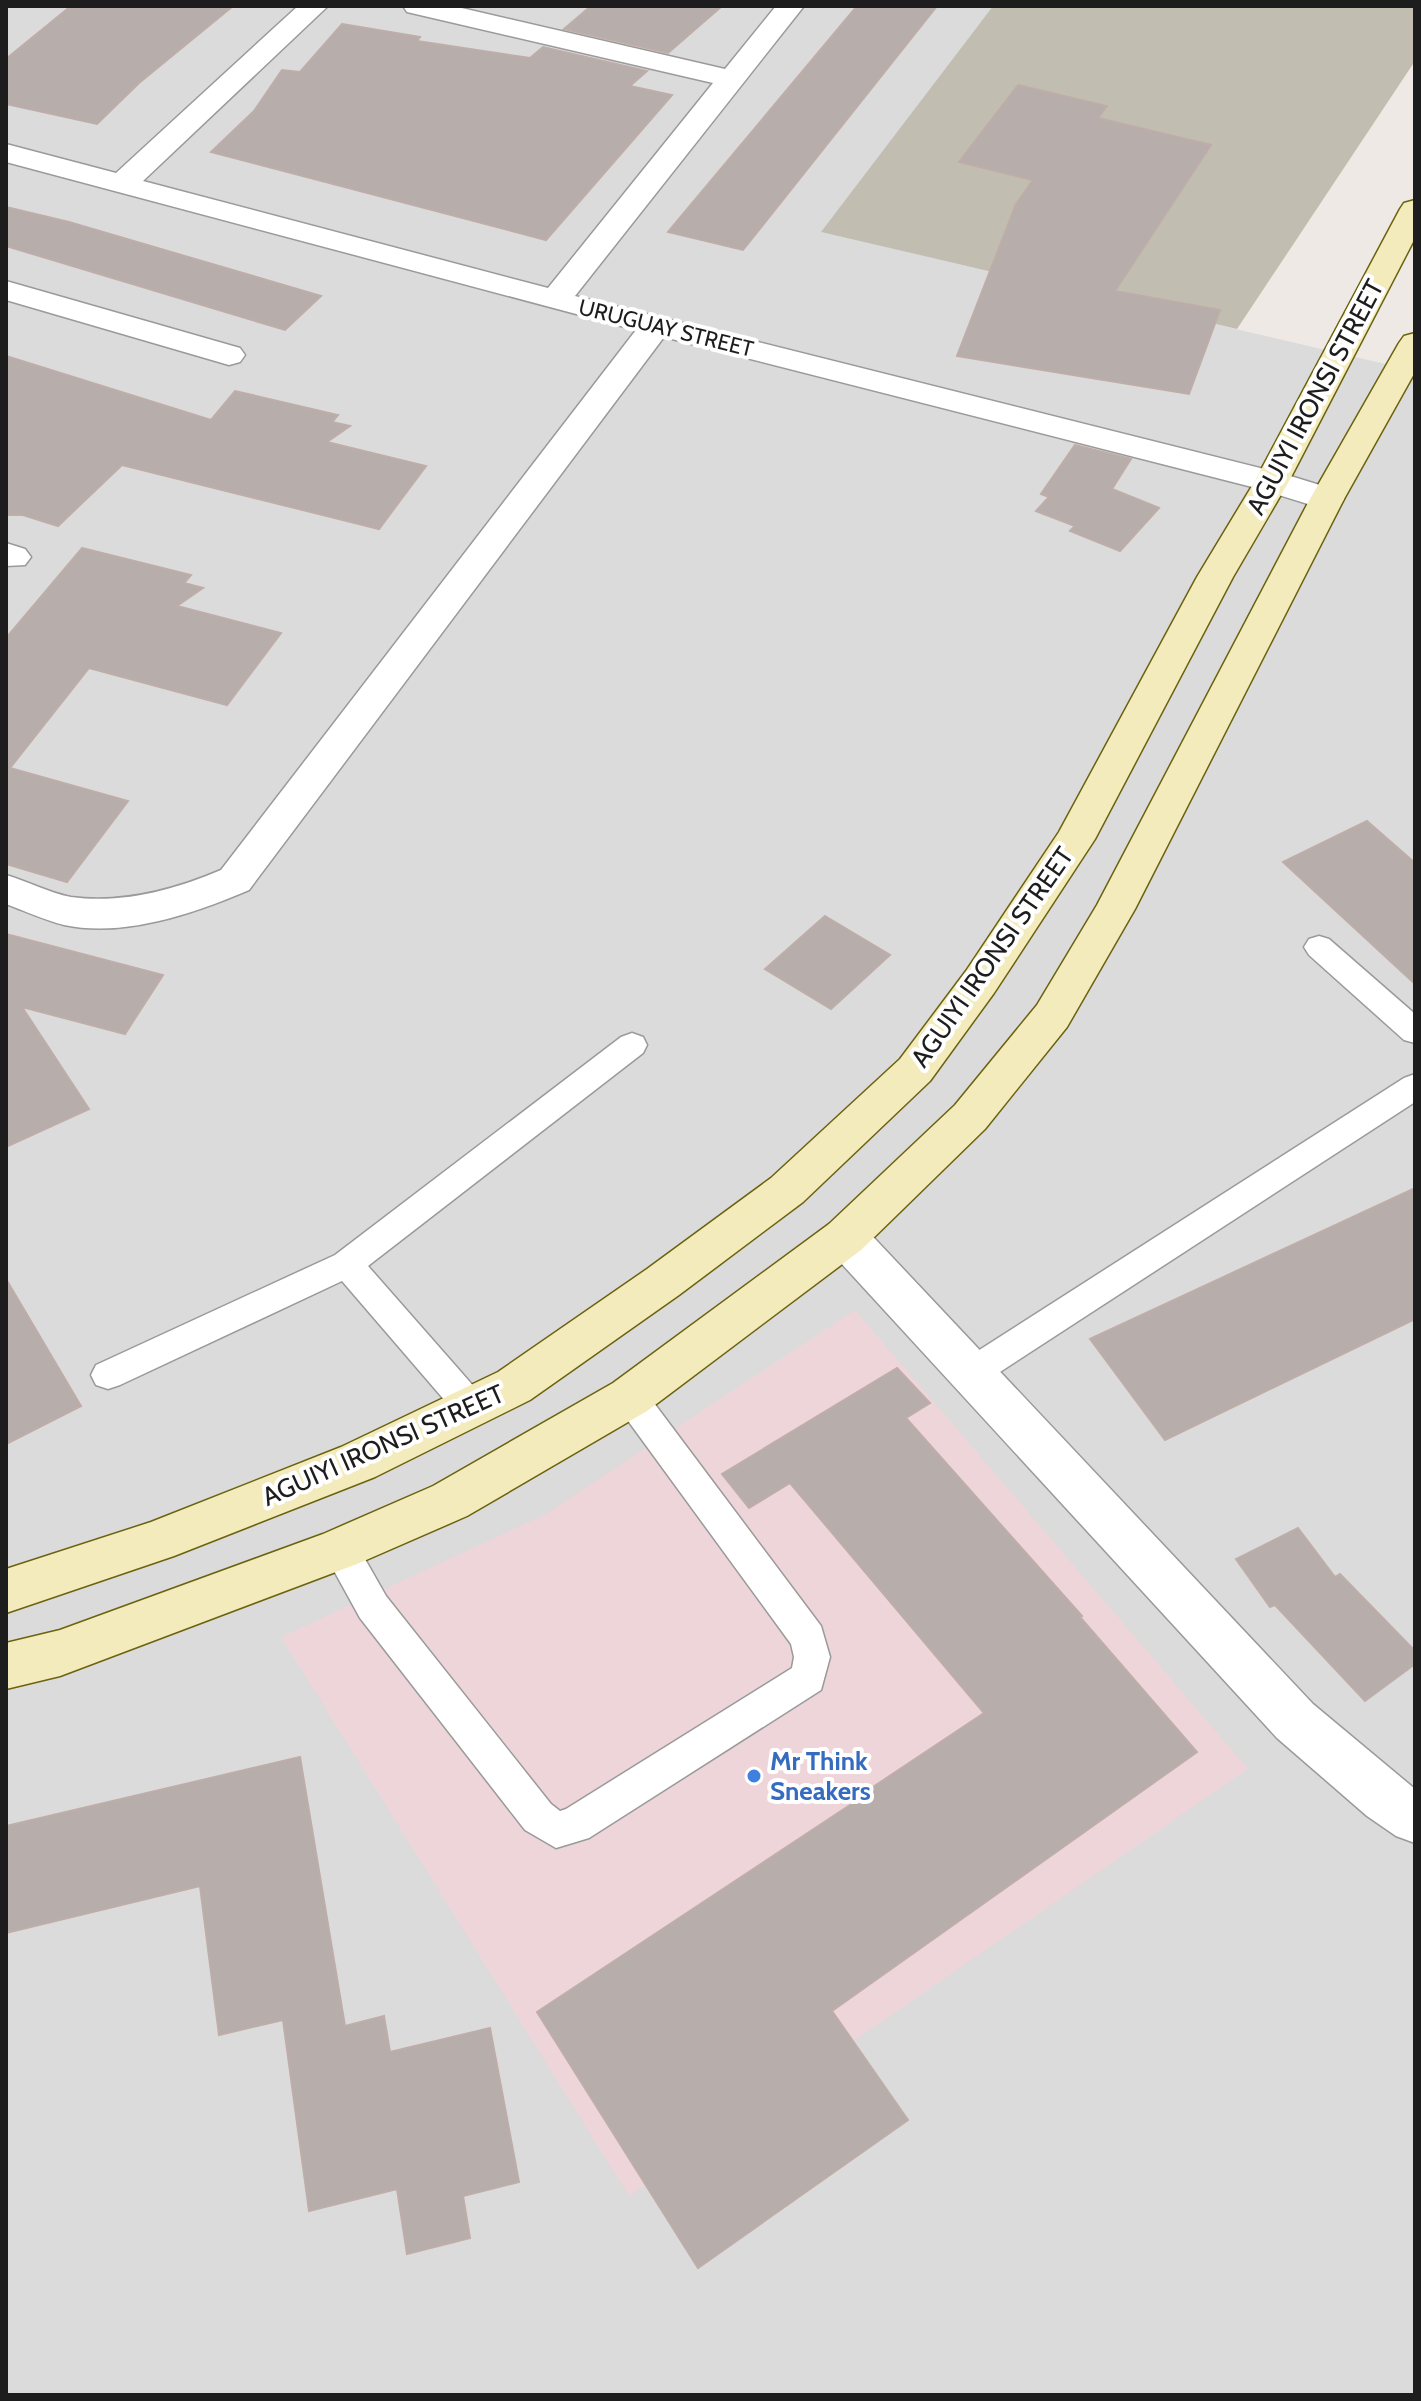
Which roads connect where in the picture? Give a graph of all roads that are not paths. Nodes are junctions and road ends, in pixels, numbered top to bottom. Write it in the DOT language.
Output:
graph roads {
  1 [pos="314,6"];
  2 [pos="417,6"];
  3 [pos="790,6"];
  4 [pos="732,79"];
  5 [pos="6,153"];
  6 [pos="122,184"];
  7 [pos="1415,209"];
  8 [pos="6,290"];
  9 [pos="555,300"];
  10 [pos="657,325"];
  11 [pos="1415,343"];
  12 [pos="229,355"];
  13 [pos="1272,481"];
  14 [pos="1327,499"];
  15 [pos="6,889"];
  16 [pos="1319,947"];
  17 [pos="1415,1032"];
  18 [pos="632,1045"];
  19 [pos="1415,1086"];
  20 [pos="845,1237"];
  21 [pos="347,1264"];
  22 [pos="971,1373"];
  23 [pos="108,1375"];
  24 [pos="630,1397"];
  25 [pos="471,1407"];
  26 [pos="340,1549"];
  27 [pos="6,1591"];
  28 [pos="6,1666"];
  29 [pos="1415,1818"];
  1 -- 6 [label="street"];
  2 -- 4 [label="street"];
  3 -- 4 [label="street"];
  4 -- 9 [label="street"];
  5 -- 6 [label="street, URUGUAY STREET"];
  6 -- 9 [label="street, URUGUAY STREET"];
  7 -- 13 [label="main road, AGUIYI IRONSI STREET"];
  8 -- 12 [label="street"];
  9 -- 10 [label="street, URUGUAY STREET"];
  10 -- 13 [label="street, URUGUAY STREET"];
  10 -- 15 [label="street"];
  11 -- 14 [label="main road"];
  13 -- 14 [label="street, URUGUAY STREET"];
  13 -- 25 [label="main road, AGUIYI IRONSI STREET"];
  14 -- 20 [label="main road"];
  16 -- 17 [label="lane"];
  18 -- 21 [label="lane"];
  19 -- 22 [label="lane"];
  20 -- 22 [label="street"];
  20 -- 24 [label="main road"];
  21 -- 23 [label="lane"];
  21 -- 25 [label="lane"];
  22 -- 29 [label="street"];
  24 -- 26 [label="main road"];
  24 -- 26 [label="lane"];
  25 -- 27 [label="main road, AGUIYI IRONSI STREET"];
  26 -- 28 [label="main road"];
}
